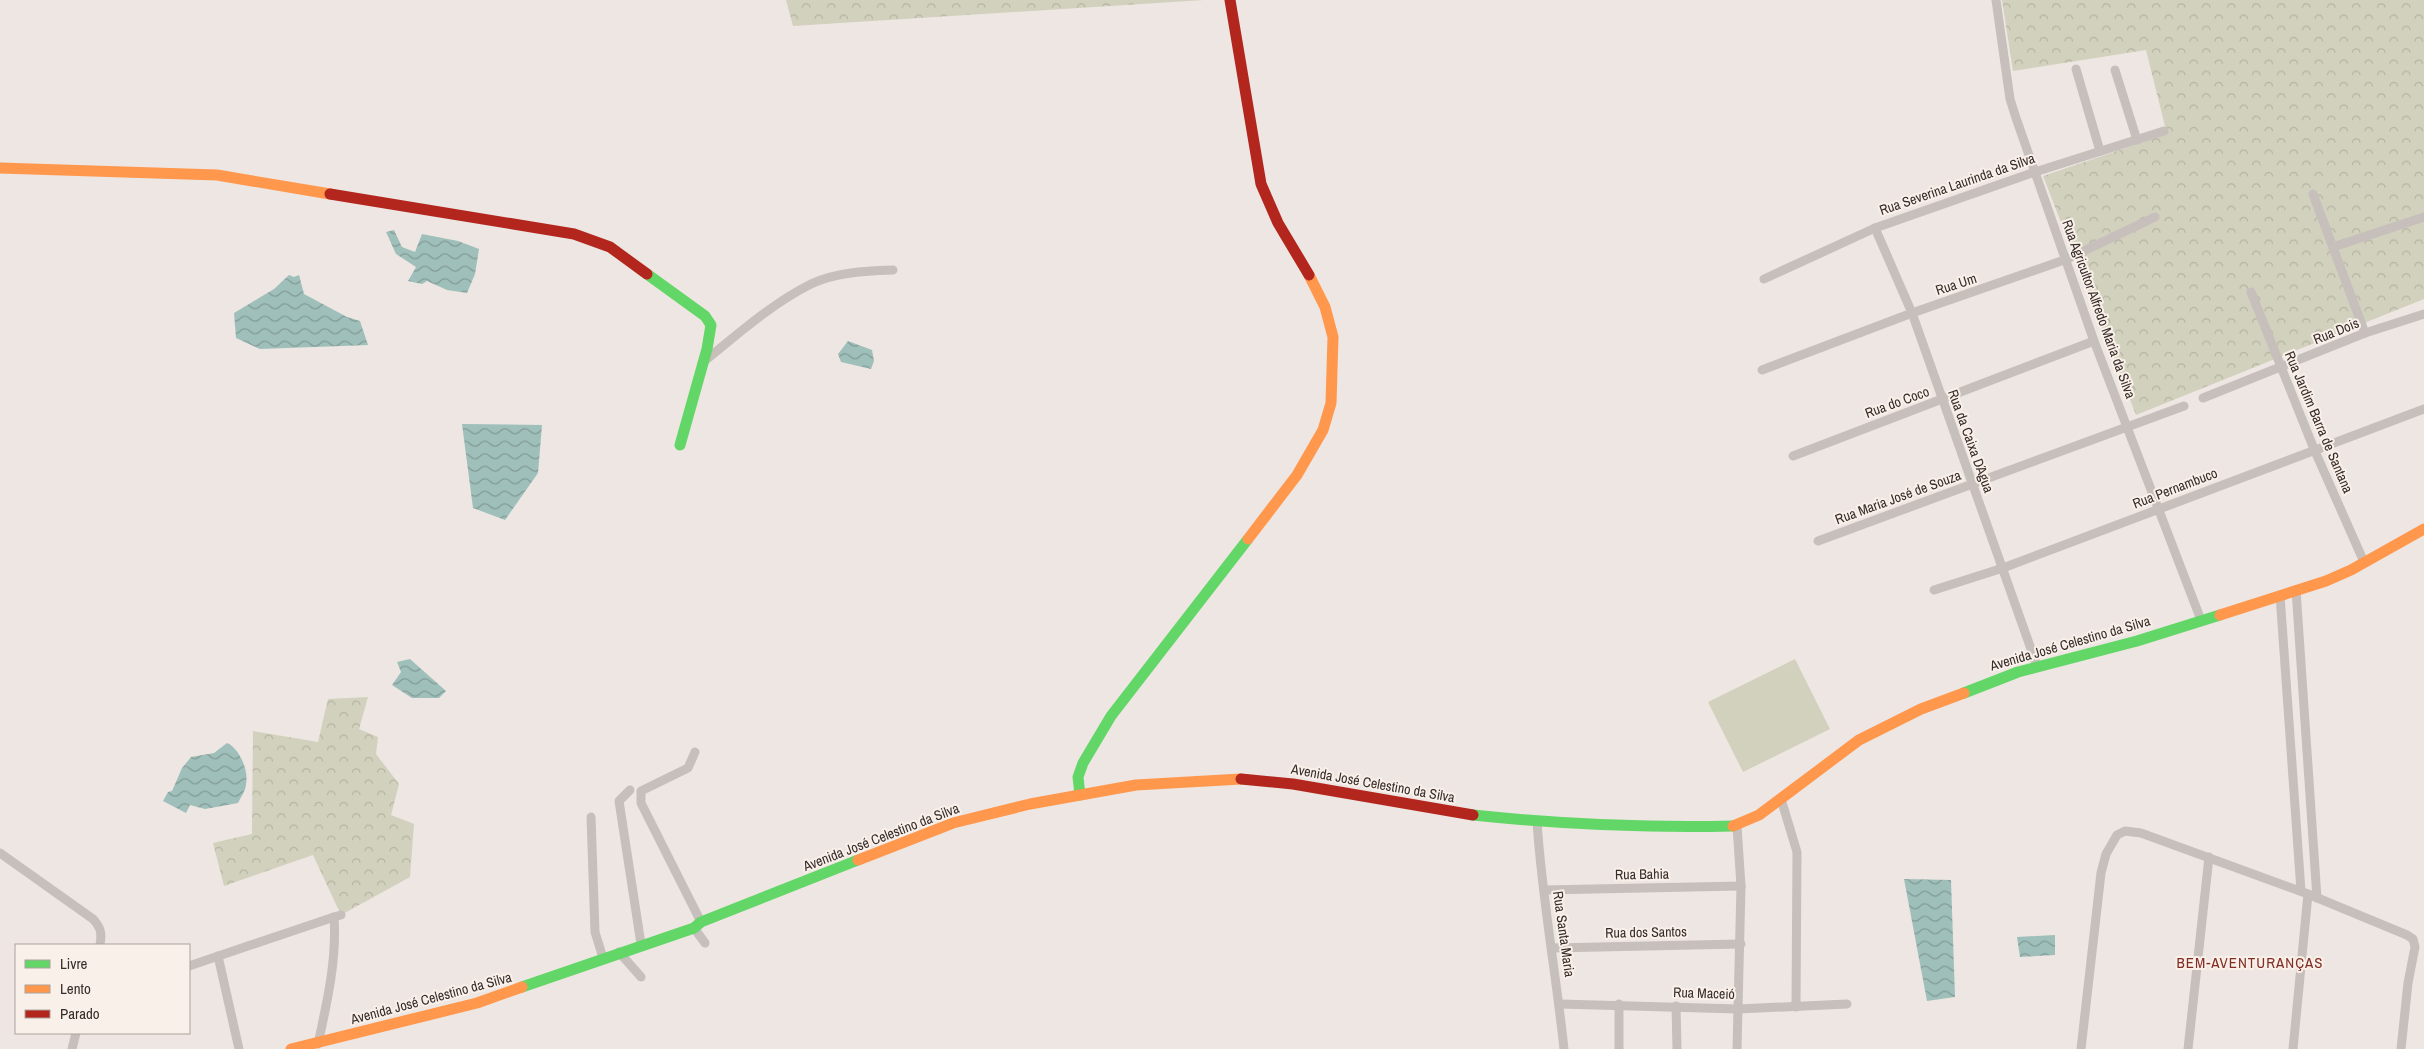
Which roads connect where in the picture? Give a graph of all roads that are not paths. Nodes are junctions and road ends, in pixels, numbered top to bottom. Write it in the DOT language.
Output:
graph roads {
  1 [pos="1230,0"];
  2 [pos="1996,0"];
  3 [pos="2076,69"];
  4 [pos="2115,70"];
  5 [pos="2164,131"];
  6 [pos="2137,140"];
  7 [pos="2100,152"];
  8 [pos="0,168"];
  9 [pos="2035,172"];
  10 [pos="2313,194"];
  11 [pos="2424,217"];
  12 [pos="2154,218"];
  13 [pos="1875,228"];
  14 [pos="2333,248"];
  15 [pos="2067,259"];
  16 [pos="893,270"];
  17 [pos="1764,279"];
  18 [pos="2251,292"];
  19 [pos="1912,313"];
  20 [pos="2424,314"];
  21 [pos="2365,334"];
  22 [pos="2094,341"];
  23 [pos="702,363"];
  24 [pos="2281,368"];
  25 [pos="1762,370"];
  26 [pos="2203,398"];
  27 [pos="1942,400"];
  28 [pos="2184,406"];
  29 [pos="2424,408"];
  30 [pos="2128,426"];
  31 [pos="680,445"];
  32 [pos="2314,449"];
  33 [pos="1793,456"];
  34 [pos="1972,484"];
  35 [pos="2160,508"];
  36 [pos="2424,529"];
  37 [pos="1818,542"];
  38 [pos="2364,562"];
  39 [pos="2003,568"];
  40 [pos="1934,590"];
  41 [pos="2296,590"];
  42 [pos="2280,595"];
  43 [pos="2201,620"];
  44 [pos="2036,666"];
  45 [pos="696,752"];
  46 [pos="630,790"];
  47 [pos="1080,795"];
  48 [pos="1781,799"];
  49 [pos="590,817"];
  50 [pos="1537,822"];
  51 [pos="1737,826"];
  52 [pos="0,853"];
  53 [pos="2209,857"];
  54 [pos="1741,886"];
  55 [pos="1544,890"];
  56 [pos="2304,892"];
  57 [pos="2317,898"];
  58 [pos="698,925"];
  59 [pos="705,943"];
  60 [pos="100,944"];
  61 [pos="641,944"];
  62 [pos="1740,944"];
  63 [pos="1552,948"];
  64 [pos="619,952"];
  65 [pos="218,956"];
  66 [pos="603,958"];
  67 [pos="190,966"];
  68 [pos="641,977"];
  69 [pos="1560,1004"];
  70 [pos="1620,1004"];
  71 [pos="1847,1004"];
  72 [pos="1676,1006"];
  73 [pos="1796,1006"];
  74 [pos="1738,1009"];
  75 [pos="76,1034"];
  76 [pos="318,1044"];
  77 [pos="72,1049"];
  78 [pos="239,1049"];
  79 [pos="291,1049"];
  80 [pos="1564,1049"];
  81 [pos="1619,1049"];
  82 [pos="1677,1049"];
  83 [pos="1737,1049"];
  84 [pos="2081,1049"];
  85 [pos="2188,1049"];
  86 [pos="2293,1049"];
  87 [pos="2401,1049"];
  1 -- 47 [label="street"];
  2 -- 9 [label="street, Rua Agricultor Alfredo Maria da Silva"];
  3 -- 7 [label="street"];
  4 -- 6 [label="street"];
  5 -- 6 [label="street, Rua Severina Laurinda da Silva"];
  6 -- 7 [label="street, Rua Severina Laurinda da Silva"];
  7 -- 9 [label="street, Rua Severina Laurinda da Silva"];
  8 -- 23 [label="street"];
  9 -- 13 [label="street, Rua Severina Laurinda da Silva"];
  9 -- 15 [label="street, Rua Agricultor Alfredo Maria da Silva"];
  10 -- 14 [label="street"];
  11 -- 14 [label="street"];
  12 -- 15 [label="street, Rua Um"];
  13 -- 17 [label="street, Rua Severina Laurinda da Silva"];
  13 -- 19 [label="street, Rua da Caixa D´Agua"];
  14 -- 21 [label="street"];
  15 -- 19 [label="street, Rua Um"];
  15 -- 22 [label="street, Rua Agricultor Alfredo Maria da Silva"];
  16 -- 23 [label="street"];
  18 -- 24 [label="street, Rua Jardim Barra de Santana"];
  19 -- 25 [label="street, Rua Um"];
  19 -- 27 [label="street, Rua da Caixa D´Agua"];
  20 -- 21 [label="street, Rua Dois"];
  21 -- 24 [label="street, Rua Dois"];
  22 -- 27 [label="street, Rua do Coco"];
  22 -- 30 [label="street, Rua Agricultor Alfredo Maria da Silva"];
  23 -- 31 [label="street"];
  24 -- 26 [label="street, Rua Dois"];
  24 -- 32 [label="street, Rua Jardim Barra de Santana"];
  27 -- 33 [label="street, Rua do Coco"];
  27 -- 34 [label="street, Rua da Caixa D´Agua"];
  28 -- 30 [label="street, Rua Maria José de Souza"];
  29 -- 32 [label="street, Rua Pernambuco"];
  30 -- 34 [label="street, Rua Maria José de Souza"];
  30 -- 35 [label="street, Rua Agricultor Alfredo Maria da Silva"];
  32 -- 35 [label="street, Rua Pernambuco"];
  32 -- 38 [label="street, Rua Jardim Barra de Santana"];
  34 -- 37 [label="street, Rua Maria José de Souza"];
  34 -- 39 [label="street, Rua da Caixa D´Agua"];
  35 -- 39 [label="street, Rua Pernambuco"];
  35 -- 43 [label="street, Rua Agricultor Alfredo Maria da Silva"];
  36 -- 38 [label="street, Avenida José Celestino da Silva"];
  38 -- 41 [label="street, Avenida José Celestino da Silva"];
  39 -- 40 [label="street, Rua Pernambuco"];
  39 -- 44 [label="street, Rua da Caixa D´Agua"];
  41 -- 42 [label="street, Avenida José Celestino da Silva"];
  41 -- 57 [label="street"];
  42 -- 43 [label="street, Avenida José Celestino da Silva"];
  42 -- 56 [label="street"];
  43 -- 44 [label="street, Avenida José Celestino da Silva"];
  44 -- 48 [label="street, Avenida José Celestino da Silva"];
  45 -- 58 [label="street"];
  46 -- 61 [label="street"];
  47 -- 50 [label="street, Avenida José Celestino da Silva"];
  47 -- 58 [label="street, Avenida José Celestino da Silva"];
  48 -- 51 [label="street, Avenida José Celestino da Silva"];
  48 -- 73 [label="street"];
  49 -- 66 [label="street"];
  50 -- 51 [label="street, Avenida José Celestino da Silva"];
  50 -- 55 [label="street, Rua Santa Maria"];
  51 -- 54 [label="street"];
  52 -- 60 [label="street"];
  53 -- 56 [label="street"];
  53 -- 84 [label="street"];
  53 -- 85 [label="street"];
  54 -- 55 [label="street, Rua Bahia"];
  54 -- 62 [label="street"];
  55 -- 63 [label="street, Rua Santa Maria"];
  56 -- 57 [label="street"];
  56 -- 86 [label="street"];
  57 -- 87 [label="street"];
  58 -- 59 [label="street"];
  58 -- 61 [label="street, Avenida José Celestino da Silva"];
  61 -- 64 [label="street, Avenida José Celestino da Silva"];
  62 -- 63 [label="street, Rua dos Santos"];
  62 -- 74 [label="street"];
  63 -- 69 [label="street, Rua Santa Maria"];
  64 -- 66 [label="street, Avenida José Celestino da Silva"];
  64 -- 68 [label="street"];
  65 -- 67 [label="street"];
  65 -- 76 [label="street"];
  65 -- 78 [label="street"];
  66 -- 76 [label="street, Avenida José Celestino da Silva"];
  69 -- 70 [label="street, Rua Maceió"];
  69 -- 80 [label="street, Rua Santa Maria"];
  70 -- 72 [label="street, Rua Maceió"];
  70 -- 81 [label="street"];
  71 -- 73 [label="street, Rua Maceió"];
  72 -- 74 [label="street, Rua Maceió"];
  72 -- 82 [label="street"];
  73 -- 74 [label="street, Rua Maceió"];
  74 -- 83 [label="street"];
  75 -- 77 [label="street"];
  76 -- 79 [label="street, Avenida José Celestino da Silva"];
}
